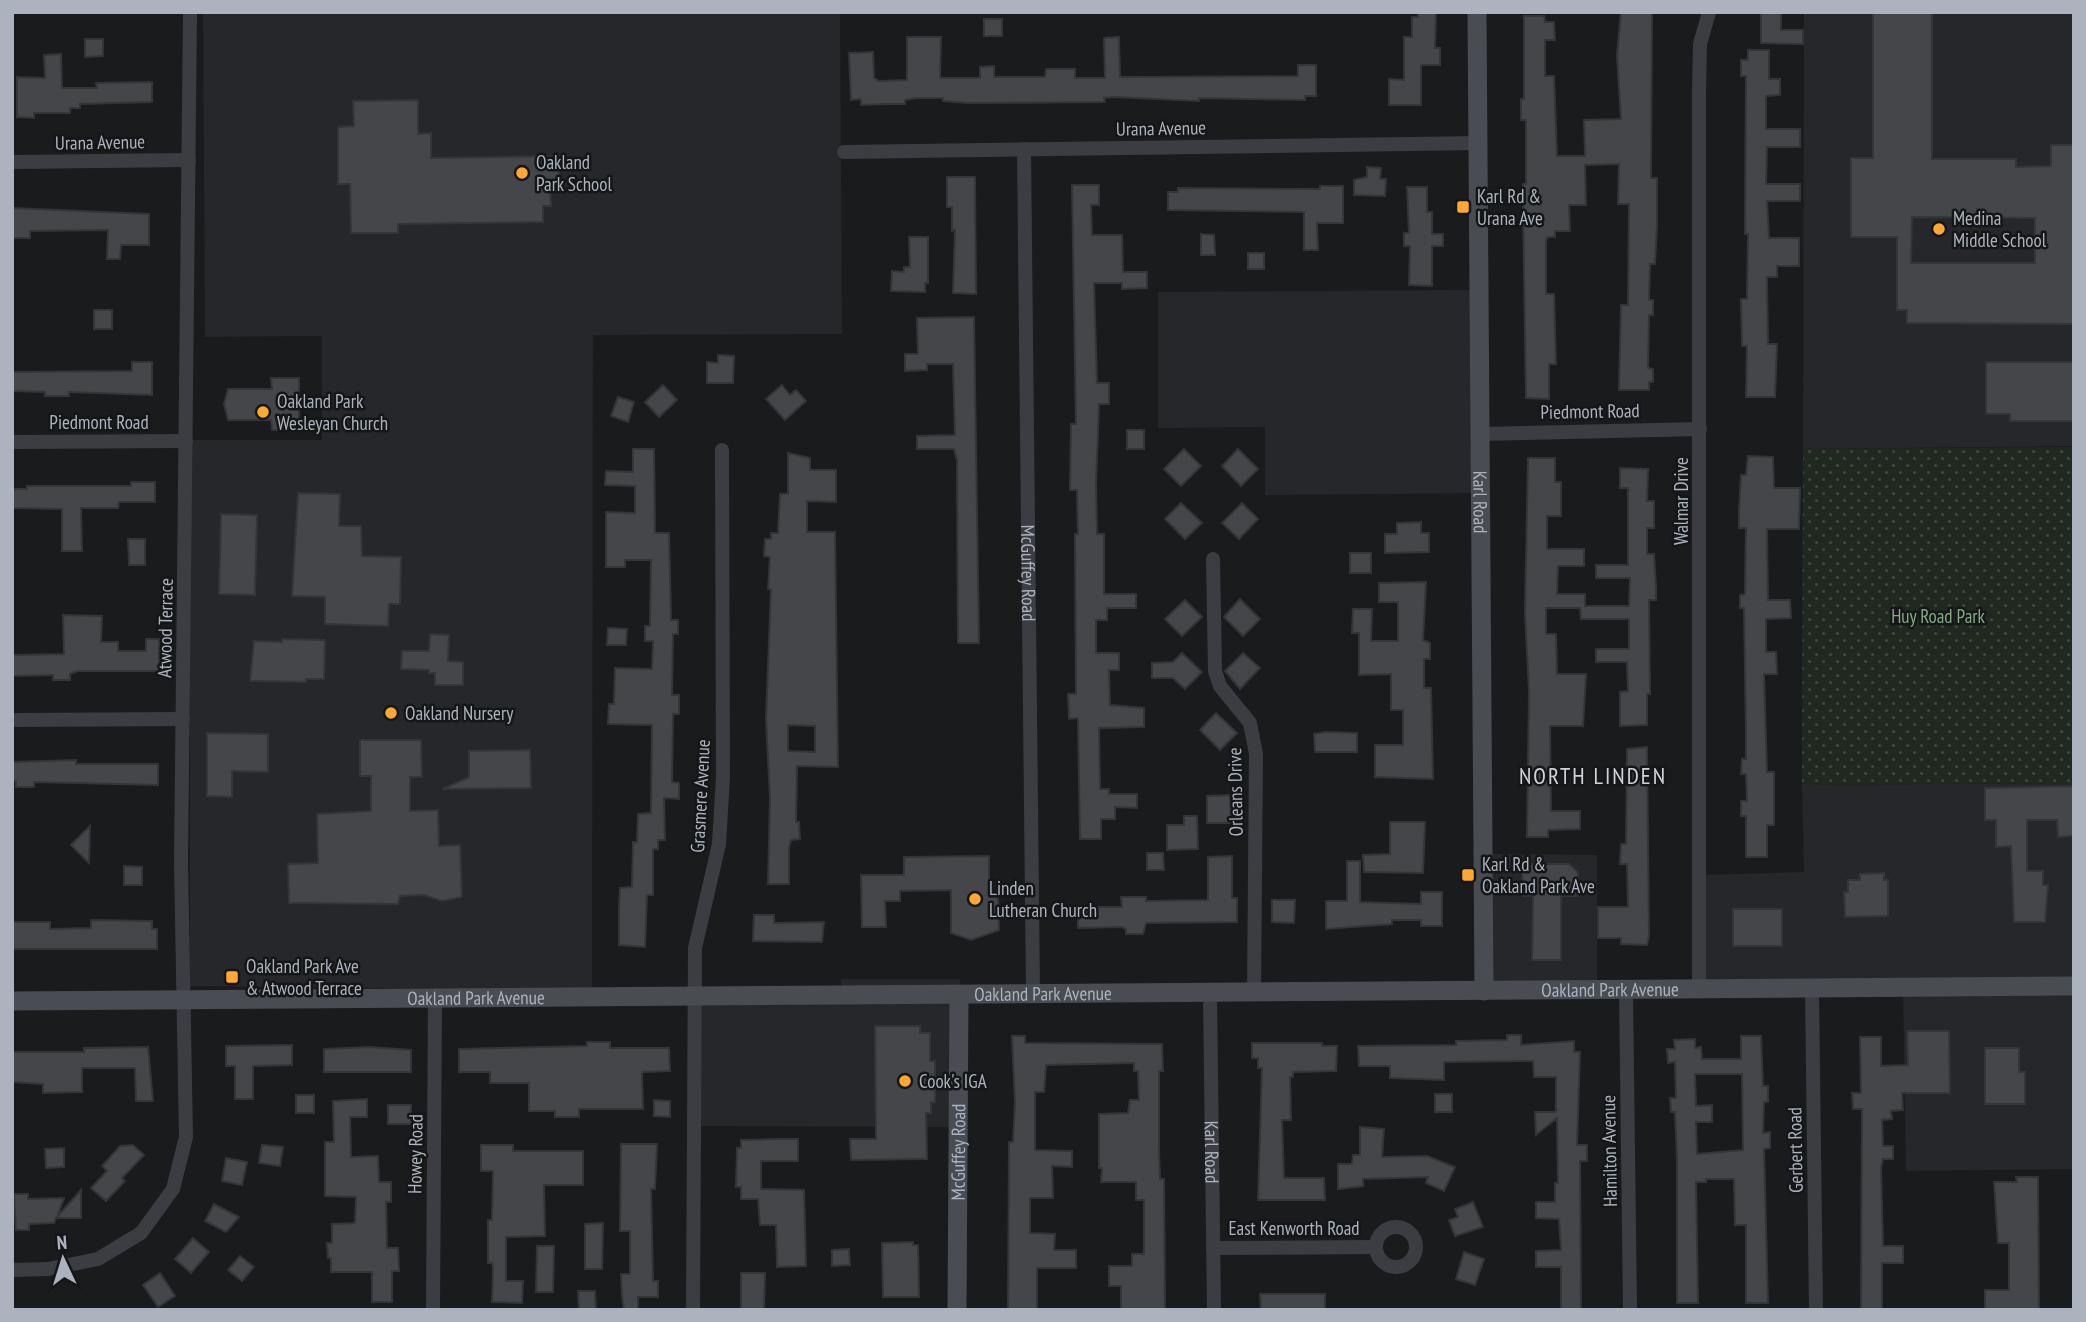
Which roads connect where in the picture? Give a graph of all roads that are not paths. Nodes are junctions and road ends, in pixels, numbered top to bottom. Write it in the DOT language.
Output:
graph roads {
  1 [pos="190,12"];
  2 [pos="1477,12"];
  3 [pos="1709,12"];
  4 [pos="1478,143"];
  5 [pos="1024,149"];
  6 [pos="844,152"];
  7 [pos="189,160"];
  8 [pos="12,162"];
  9 [pos="1700,429"];
  10 [pos="1480,434"];
  11 [pos="186,441"];
  12 [pos="12,442"];
  13 [pos="722,450"];
  14 [pos="1213,559"];
  15 [pos="183,719"];
  16 [pos="12,720"];
  17 [pos="2074,986"];
  18 [pos="1812,989"];
  19 [pos="1484,991"];
  20 [pos="1626,991"];
  21 [pos="1699,991"];
  22 [pos="1033,994"];
  23 [pos="1210,994"];
  24 [pos="1254,994"];
  25 [pos="959,995"];
  26 [pos="694,997"];
  27 [pos="435,998"];
  28 [pos="184,999"];
  29 [pos="12,1001"];
  30 [pos="1376,1247"];
  31 [pos="1213,1248"];
  32 [pos="12,1270"];
  33 [pos="433,1310"];
  34 [pos="693,1310"];
  35 [pos="957,1310"];
  36 [pos="1214,1310"];
  37 [pos="1630,1310"];
  38 [pos="1816,1310"];
  1 -- 7 [label="street, Atwood Terrace"];
  2 -- 4 [label="main road, Karl Road"];
  3 -- 9 [label="street, Walmar Drive"];
  4 -- 5 [label="street, Urana Avenue"];
  4 -- 10 [label="main road, Karl Road"];
  5 -- 6 [label="street, Urana Avenue"];
  5 -- 22 [label="street, McGuffey Road"];
  7 -- 8 [label="street, Urana Avenue"];
  7 -- 11 [label="street, Atwood Terrace"];
  9 -- 10 [label="street, Piedmont Road"];
  9 -- 21 [label="street, Walmar Drive"];
  10 -- 19 [label="main road, Karl Road"];
  11 -- 12 [label="street, Piedmont Road"];
  11 -- 15 [label="street, Atwood Terrace"];
  13 -- 26 [label="street, Grasmere Avenue"];
  14 -- 24 [label="street, Orleans Drive"];
  15 -- 16 [label="street"];
  15 -- 28 [label="street, Atwood Terrace"];
  17 -- 18 [label="main road, Oakland Park Avenue"];
  18 -- 21 [label="main road, Oakland Park Avenue"];
  18 -- 38 [label="street, Gerbert Road"];
  19 -- 20 [label="main road, Oakland Park Avenue"];
  19 -- 24 [label="main road, Oakland Park Avenue"];
  20 -- 21 [label="main road, Oakland Park Avenue"];
  20 -- 37 [label="street, Hamilton Avenue"];
  22 -- 23 [label="main road, Oakland Park Avenue"];
  22 -- 25 [label="main road, Oakland Park Avenue"];
  23 -- 24 [label="main road, Oakland Park Avenue"];
  23 -- 31 [label="street, Karl Road"];
  25 -- 26 [label="main road, Oakland Park Avenue"];
  25 -- 35 [label="main road, McGuffey Road"];
  26 -- 27 [label="main road, Oakland Park Avenue"];
  26 -- 34 [label="street, Grasmere Avenue"];
  27 -- 28 [label="main road, Oakland Park Avenue"];
  27 -- 33 [label="street, Howey Road"];
  28 -- 29 [label="main road, Oakland Park Avenue"];
  28 -- 32 [label="street, Atwood Terrace"];
  30 -- 31 [label="street, East Kenworth Road"];
  31 -- 36 [label="street, Karl Road"];
}
